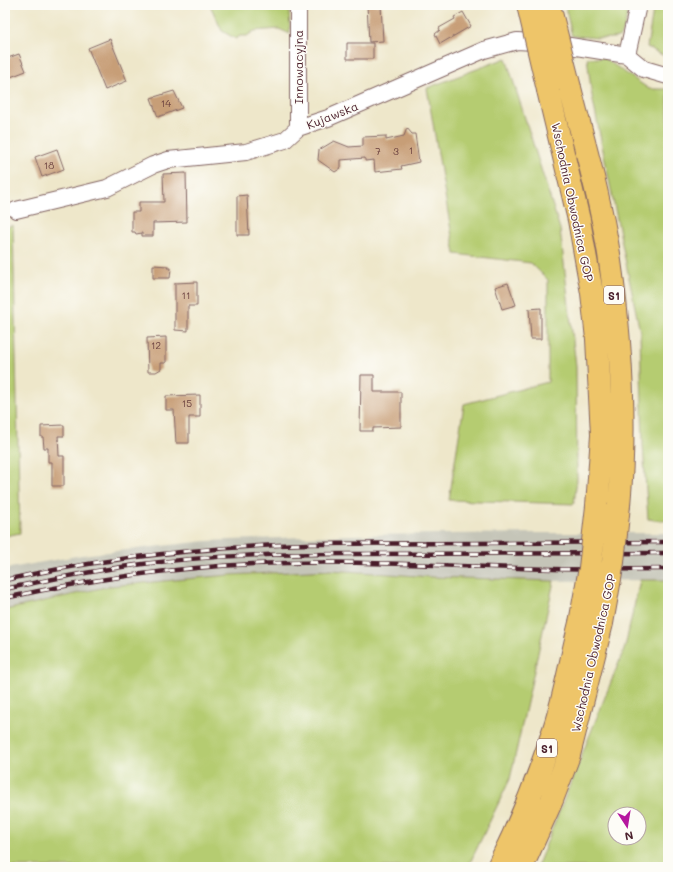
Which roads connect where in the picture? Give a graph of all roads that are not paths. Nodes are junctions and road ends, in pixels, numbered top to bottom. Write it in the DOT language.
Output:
graph roads {
  1 [pos="298,5"];
  2 [pos="528,5"];
  3 [pos="549,5"];
  4 [pos="638,5"];
  5 [pos="627,55"];
  6 [pos="668,76"];
  7 [pos="298,128"];
  8 [pos="16,210"];
  9 [pos="498,867"];
  10 [pos="522,867"];
  1 -- 7 [label="street, Innowacyjna"];
  2 -- 9 [label="highway, Wschodnia Obwodnica GOP / S1, bridge"];
  3 -- 10 [label="highway, Wschodnia Obwodnica GOP / S1, bridge"];
  4 -- 5 [label="street"];
  5 -- 6 [label="street"];
  5 -- 7 [label="street, Kujawska"];
  7 -- 8 [label="street, Kujawska"];
}
